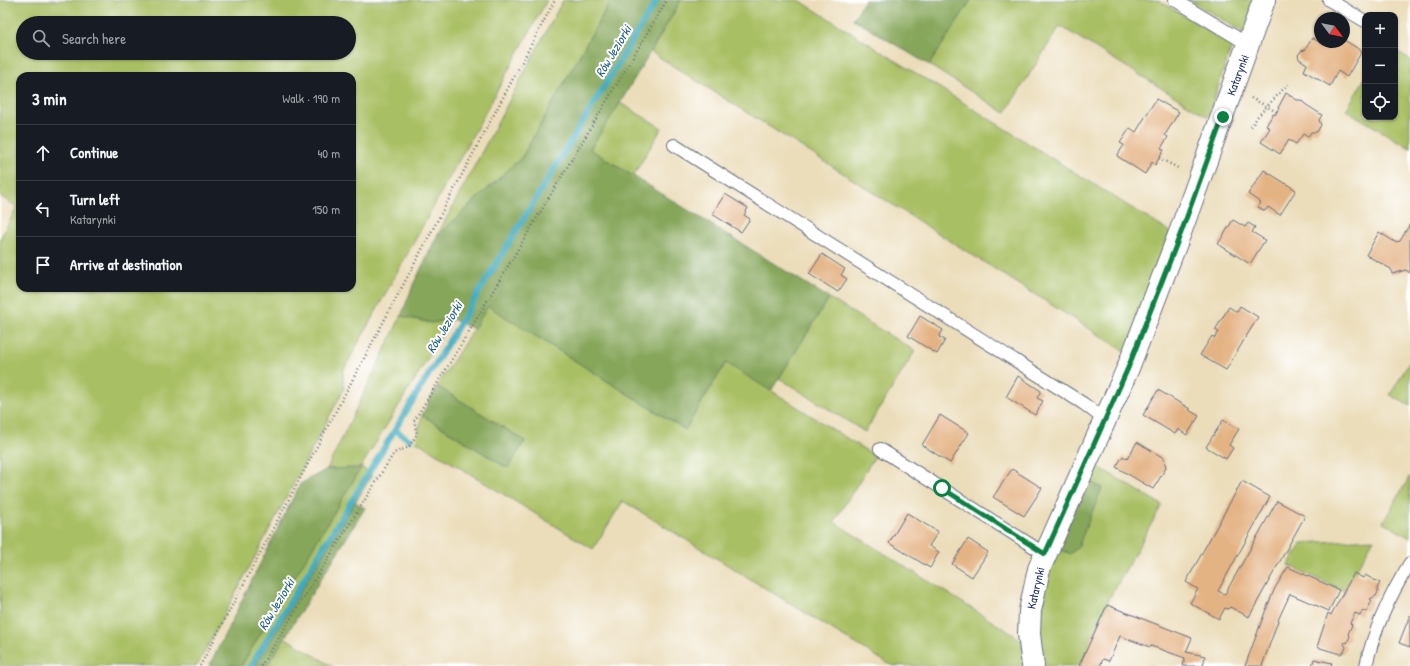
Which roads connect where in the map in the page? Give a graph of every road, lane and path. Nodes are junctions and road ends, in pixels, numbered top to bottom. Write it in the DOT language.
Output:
graph roads {
  1 [pos="554,0"];
  2 [pos="667,0"];
  3 [pos="1175,0"];
  4 [pos="1264,0"];
  5 [pos="1329,0"];
  6 [pos="1362,20"];
  7 [pos="1249,45"];
  8 [pos="1288,84"];
  9 [pos="1248,96"];
  10 [pos="1268,106"];
  11 [pos="1277,112"];
  12 [pos="1251,127"];
  13 [pos="674,145"];
  14 [pos="1160,158"];
  15 [pos="1187,173"];
  16 [pos="1106,420"];
  17 [pos="880,449"];
  18 [pos="1045,554"];
  19 [pos="1410,563"];
  20 [pos="200,666"];
  21 [pos="261,666"];
  22 [pos="1033,666"];
  23 [pos="1366,666"];
  1 -- 20 [label="path"];
  2 -- 21 [label="path"];
  3 -- 7 [label="lane"];
  4 -- 7 [label="street, Katarynki"];
  5 -- 6 [label="lane"];
  7 -- 16 [label="street, Katarynki"];
  8 -- 10 [label="path"];
  9 -- 10 [label="path"];
  10 -- 11 [label="path"];
  10 -- 12 [label="path"];
  13 -- 16 [label="lane"];
  14 -- 15 [label="path"];
  16 -- 18 [label="street, Katarynki"];
  17 -- 18 [label="lane"];
  18 -- 22 [label="street, Katarynki"];
  19 -- 23 [label="lane"];
}
